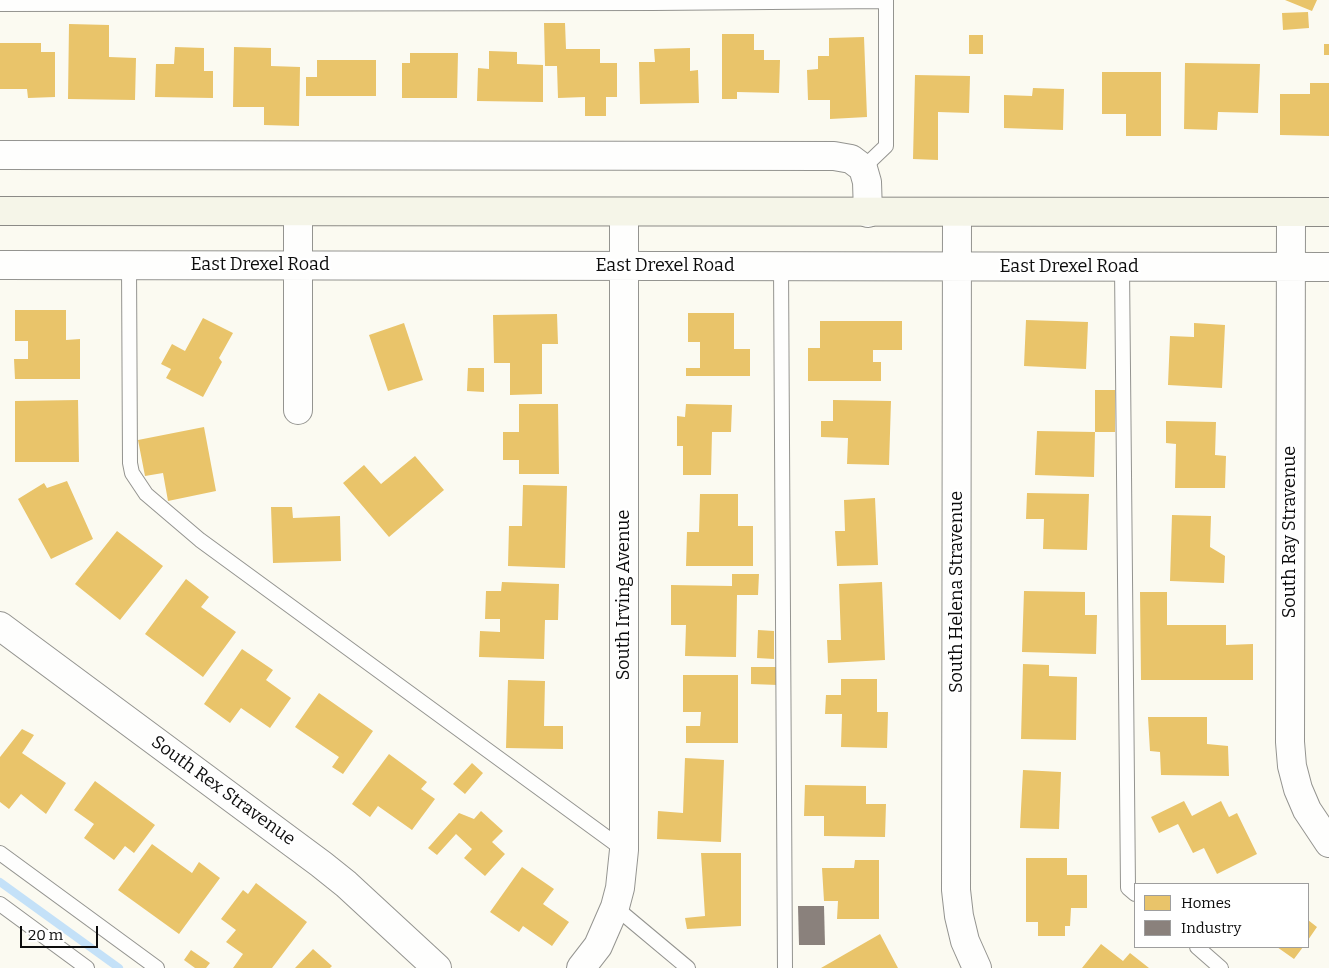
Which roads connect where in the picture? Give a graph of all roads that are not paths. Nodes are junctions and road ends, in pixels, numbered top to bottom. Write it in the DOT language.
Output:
graph roads {
  1 [pos="886,0"];
  2 [pos="0,4"];
  3 [pos="0,155"];
  4 [pos="863,168"];
  5 [pos="0,211"];
  6 [pos="298,212"];
  7 [pos="624,212"];
  8 [pos="868,212"];
  9 [pos="957,212"];
  10 [pos="1291,212"];
  11 [pos="1329,212"];
  12 [pos="0,265"];
  13 [pos="129,265"];
  14 [pos="298,266"];
  15 [pos="625,266"];
  16 [pos="780,266"];
  17 [pos="958,267"];
  18 [pos="1122,267"];
  19 [pos="1291,267"];
  20 [pos="1329,267"];
  21 [pos="298,410"];
  22 [pos="0,626"];
  23 [pos="1329,843"];
  24 [pos="624,850"];
  25 [pos="0,853"];
  26 [pos="1134,893"];
  27 [pos="0,904"];
  28 [pos="616,907"];
  29 [pos="1198,948"];
  30 [pos="87,968"];
  31 [pos="156,968"];
  32 [pos="437,968"];
  33 [pos="581,968"];
  34 [pos="688,968"];
  35 [pos="785,968"];
  36 [pos="977,968"];
  37 [pos="1221,968"];
  1 -- 2 [label="lane"];
  1 -- 4 [label="lane"];
  3 -- 4 [label="street"];
  4 -- 8 [label="street"];
  5 -- 6 [label="street"];
  6 -- 7 [label="street"];
  6 -- 14 [label="street"];
  7 -- 8 [label="street"];
  7 -- 15 [label="street, South Irving Avenue"];
  8 -- 9 [label="street"];
  9 -- 10 [label="street"];
  9 -- 17 [label="street, South Helena Stravenue"];
  10 -- 11 [label="street"];
  10 -- 19 [label="street, South Ray Stravenue"];
  12 -- 13 [label="street, East Drexel Road"];
  13 -- 14 [label="street, East Drexel Road"];
  13 -- 24 [label="lane"];
  14 -- 15 [label="street, East Drexel Road"];
  14 -- 21 [label="street"];
  15 -- 16 [label="street, East Drexel Road"];
  15 -- 24 [label="street, South Irving Avenue"];
  16 -- 17 [label="street, East Drexel Road"];
  16 -- 35 [label="lane"];
  17 -- 18 [label="street, East Drexel Road"];
  17 -- 36 [label="street, South Helena Stravenue"];
  18 -- 19 [label="street, East Drexel Road"];
  18 -- 26 [label="lane"];
  19 -- 20 [label="street, East Drexel Road"];
  19 -- 23 [label="street, South Ray Stravenue"];
  22 -- 32 [label="street, South Rex Stravenue"];
  24 -- 28 [label="street, South Irving Avenue"];
  25 -- 31 [label="lane"];
  27 -- 30 [label="lane"];
  28 -- 33 [label="street, South Irving Avenue"];
  28 -- 34 [label="lane"];
  29 -- 37 [label="lane"];
}
